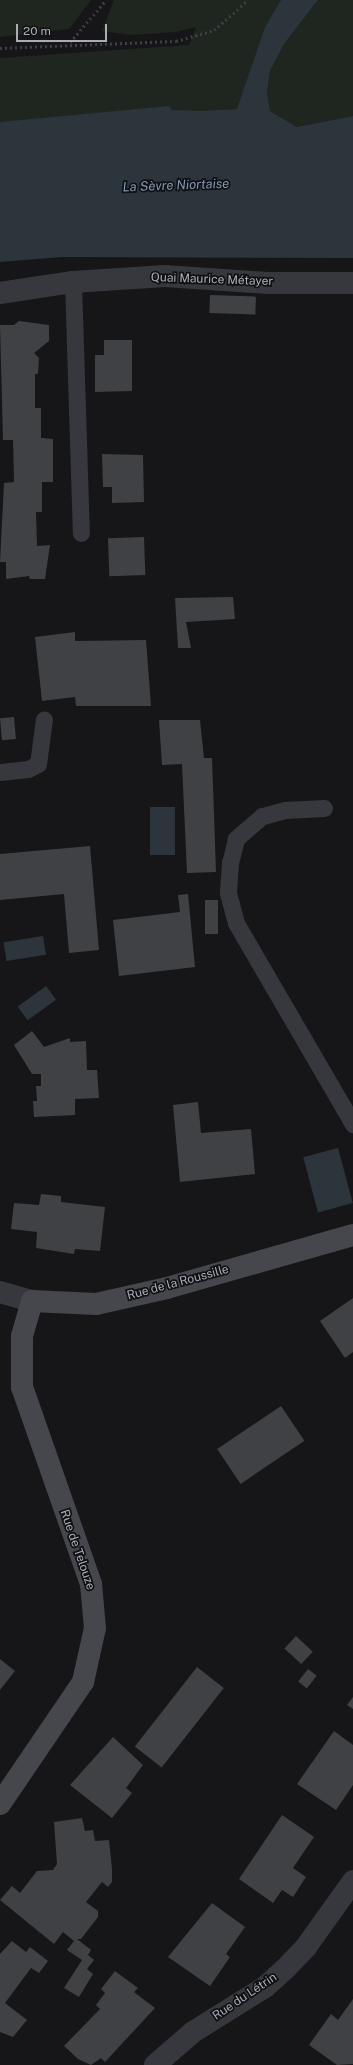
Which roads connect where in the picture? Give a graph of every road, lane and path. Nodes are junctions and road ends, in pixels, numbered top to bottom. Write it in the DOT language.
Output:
graph roads {
  1 [pos="106,0"];
  2 [pos="248,0"];
  3 [pos="70,42"];
  4 [pos="0,48"];
  5 [pos="74,282"];
  6 [pos="353,283"];
  7 [pos="0,293"];
  8 [pos="81,533"];
  9 [pos="44,718"];
  10 [pos="0,772"];
  11 [pos="324,808"];
  12 [pos="353,1124"];
  13 [pos="353,1235"];
  14 [pos="0,1292"];
  15 [pos="32,1301"];
  16 [pos="0,1804"];
  17 [pos="353,1881"];
  18 [pos="155,2065"];
  1 -- 3 [label="path"];
  2 -- 3 [label="path"];
  3 -- 4 [label="path"];
  5 -- 6 [label="street, Quai Maurice Métayer"];
  5 -- 7 [label="street, Quai Maurice Métayer"];
  5 -- 8 [label="lane"];
  9 -- 10 [label="lane"];
  11 -- 12 [label="lane"];
  13 -- 15 [label="street, Rue de la Roussille"];
  14 -- 15 [label="street, Rue de la Roussille"];
  15 -- 16 [label="street, Rue de Telouze"];
  17 -- 18 [label="street, Rue du Létrin"];
}
